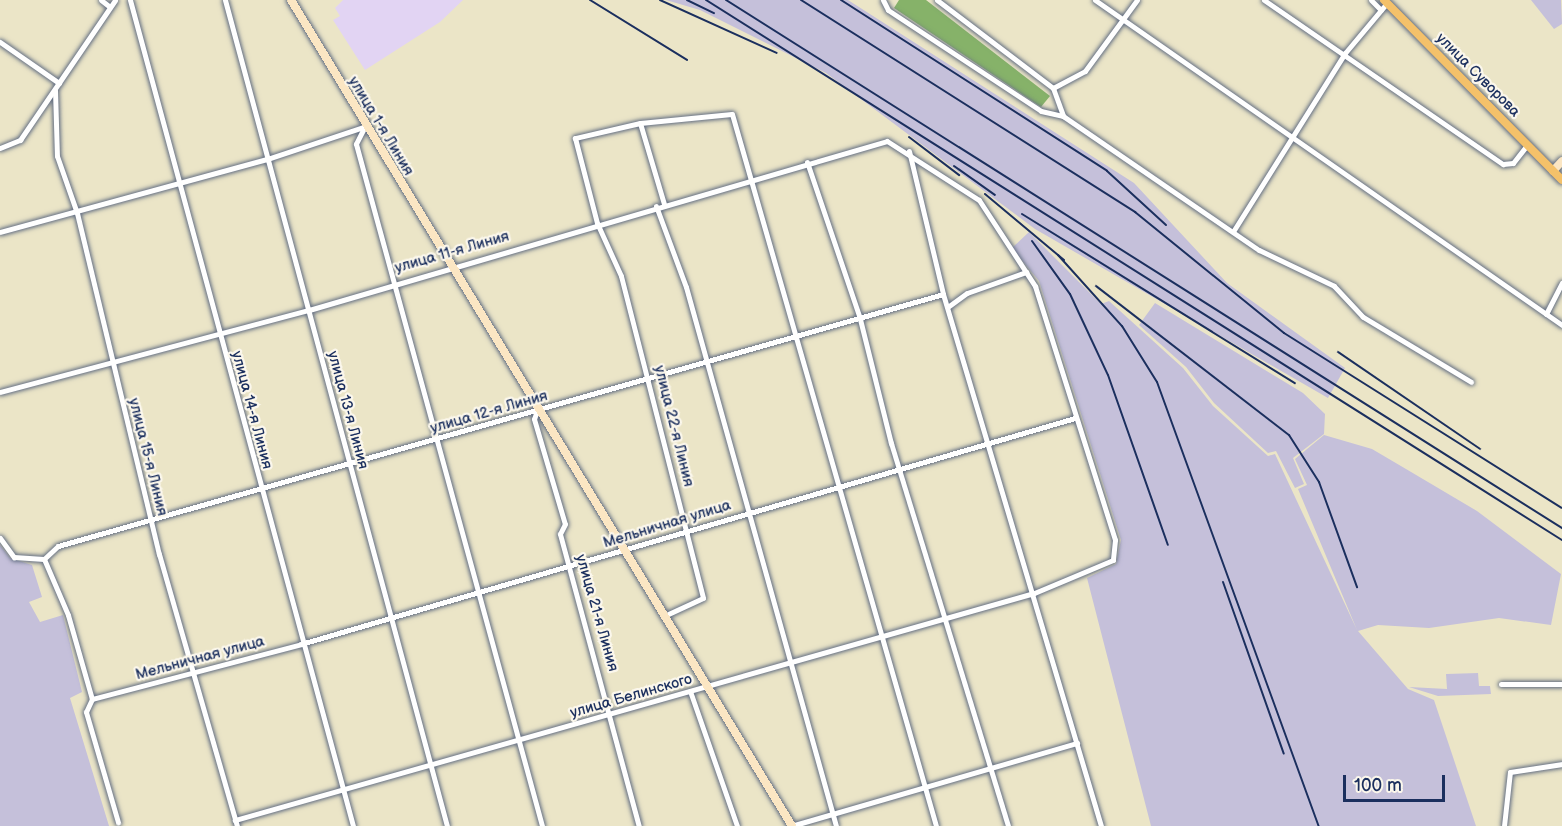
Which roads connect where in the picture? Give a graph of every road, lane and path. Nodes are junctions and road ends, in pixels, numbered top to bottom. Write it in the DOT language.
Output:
graph roads {
  1 [pos="101,0"];
  2 [pos="115,0"];
  3 [pos="130,0"];
  4 [pos="225,0"];
  5 [pos="291,0"];
  6 [pos="883,0"];
  7 [pos="937,0"];
  8 [pos="1095,0"];
  9 [pos="1137,0"];
  10 [pos="1264,0"];
  11 [pos="1371,0"];
  12 [pos="1384,4"];
  13 [pos="110,7"];
  14 [pos="1123,22"];
  15 [pos="0,42"];
  16 [pos="1345,53"];
  17 [pos="59,83"];
  18 [pos="1053,88"];
  19 [pos="55,90"];
  20 [pos="1063,116"];
  21 [pos="640,123"];
  22 [pos="365,126"];
  23 [pos="1293,137"];
  24 [pos="1528,144"];
  25 [pos="0,148"];
  26 [pos="909,151"];
  27 [pos="267,159"];
  28 [pos="1562,161"];
  29 [pos="807,162"];
  30 [pos="1553,171"];
  31 [pos="752,177"];
  32 [pos="1562,180"];
  33 [pos="180,181"];
  34 [pos="664,204"];
  35 [pos="656,206"];
  36 [pos="77,213"];
  37 [pos="597,223"];
  38 [pos="1234,230"];
  39 [pos="0,232"];
  40 [pos="450,266"];
  41 [pos="1026,272"];
  42 [pos="394,280"];
  43 [pos="1562,283"];
  44 [pos="943,294"];
  45 [pos="949,306"];
  46 [pos="309,310"];
  47 [pos="1546,314"];
  48 [pos="860,319"];
  49 [pos="1562,325"];
  50 [pos="219,333"];
  51 [pos="796,336"];
  52 [pos="113,360"];
  53 [pos="707,363"];
  54 [pos="648,380"];
  55 [pos="1471,382"];
  56 [pos="0,392"];
  57 [pos="537,410"];
  58 [pos="1075,418"];
  59 [pos="438,439"];
  60 [pos="989,446"];
  61 [pos="351,464"];
  62 [pos="898,470"];
  63 [pos="841,486"];
  64 [pos="260,489"];
  65 [pos="748,512"];
  66 [pos="151,520"];
  67 [pos="687,530"];
  68 [pos="0,538"];
  69 [pos="623,550"];
  70 [pos="44,559"];
  71 [pos="569,565"];
  72 [pos="479,592"];
  73 [pos="1034,592"];
  74 [pos="664,616"];
  75 [pos="389,617"];
  76 [pos="942,619"];
  77 [pos="884,637"];
  78 [pos="301,644"];
  79 [pos="791,663"];
  80 [pos="191,672"];
  81 [pos="1501,684"];
  82 [pos="1562,684"];
  83 [pos="707,686"];
  84 [pos="690,691"];
  85 [pos="92,699"];
  86 [pos="610,714"];
  87 [pos="519,741"];
  88 [pos="1077,742"];
  89 [pos="1562,764"];
  90 [pos="431,766"];
  91 [pos="990,768"];
  92 [pos="926,786"];
  93 [pos="343,792"];
  94 [pos="832,813"];
  95 [pos="118,822"];
  96 [pos="236,823"];
  97 [pos="353,826"];
  98 [pos="447,826"];
  99 [pos="542,826"];
  100 [pos="639,826"];
  101 [pos="736,826"];
  102 [pos="792,826"];
  103 [pos="836,826"];
  104 [pos="936,826"];
  105 [pos="1008,826"];
  106 [pos="1101,826"];
  107 [pos="1504,826"];
  1 -- 13 [label="street"];
  2 -- 13 [label="street"];
  3 -- 33 [label="street, улица 14-я Линия"];
  4 -- 27 [label="street, улица 13-я Линия"];
  5 -- 22 [label="main road, улица 1-я Линия"];
  6 -- 20 [label="street"];
  7 -- 18 [label="street"];
  8 -- 14 [label="street"];
  9 -- 14 [label="street"];
  10 -- 16 [label="street"];
  11 -- 12 [label="street"];
  12 -- 16 [label="street"];
  12 -- 24 [label="main road, улица Суворова"];
  13 -- 17 [label="street"];
  14 -- 18 [label="street"];
  14 -- 23 [label="street"];
  15 -- 17 [label="street"];
  16 -- 23 [label="street"];
  16 -- 24 [label="street"];
  17 -- 19 [label="street"];
  18 -- 20 [label="street"];
  19 -- 25 [label="street"];
  19 -- 36 [label="street, улица 15-я Линия"];
  20 -- 38 [label="street"];
  21 -- 31 [label="street"];
  21 -- 34 [label="street"];
  21 -- 37 [label="street, улица 22-я Линия"];
  22 -- 27 [label="street"];
  22 -- 40 [label="main road, улица 1-я Линия"];
  22 -- 42 [label="street"];
  23 -- 38 [label="street"];
  23 -- 47 [label="street"];
  24 -- 30 [label="main road, улица Суворова"];
  26 -- 29 [label="street, улица 11-я Линия"];
  26 -- 41 [label="street, улица 11-я Линия"];
  26 -- 44 [label="street"];
  27 -- 33 [label="street"];
  27 -- 46 [label="street, улица 13-я Линия"];
  28 -- 30 [label="main road"];
  29 -- 31 [label="street, улица 11-я Линия"];
  29 -- 48 [label="street"];
  30 -- 32 [label="main road, улица Суворова"];
  31 -- 34 [label="street, улица 11-я Линия"];
  31 -- 51 [label="street"];
  33 -- 36 [label="street"];
  33 -- 50 [label="street, улица 14-я Линия"];
  34 -- 35 [label="street, улица 11-я Линия"];
  35 -- 37 [label="street, улица 11-я Линия"];
  35 -- 53 [label="street"];
  36 -- 39 [label="street"];
  36 -- 52 [label="street, улица 15-я Линия"];
  37 -- 40 [label="street, улица 11-я Линия"];
  37 -- 54 [label="street, улица 22-я Линия"];
  38 -- 55 [label="street"];
  40 -- 42 [label="street, улица 11-я Линия"];
  40 -- 57 [label="main road, улица 21-я Линия"];
  41 -- 45 [label="street"];
  41 -- 58 [label="street, улица 11-я Линия"];
  42 -- 46 [label="street, улица 11-я Линия"];
  42 -- 59 [label="street"];
  43 -- 47 [label="street"];
  44 -- 45 [label="street"];
  44 -- 48 [label="street, улица 12-я Линия"];
  45 -- 60 [label="street"];
  46 -- 50 [label="street, улица 11-я Линия"];
  46 -- 61 [label="street, улица 13-я Линия"];
  47 -- 49 [label="street"];
  48 -- 51 [label="street, улица 12-я Линия"];
  48 -- 62 [label="street"];
  50 -- 52 [label="street, улица 11-я Линия"];
  50 -- 64 [label="street, улица 14-я Линия"];
  51 -- 53 [label="street, улица 12-я Линия"];
  51 -- 63 [label="street"];
  52 -- 56 [label="street, улица 11-я Линия"];
  52 -- 66 [label="street, улица 15-я Линия"];
  53 -- 54 [label="street, улица 12-я Линия"];
  53 -- 65 [label="street"];
  54 -- 57 [label="street, улица 12-я Линия"];
  54 -- 67 [label="street, улица 22-я Линия"];
  57 -- 59 [label="street, улица 12-я Линия"];
  57 -- 69 [label="main road, улица 21-я Линия"];
  57 -- 71 [label="street, улица 21-я Линия"];
  58 -- 60 [label="street, Мельничная улица"];
  58 -- 73 [label="street, улица Белинского"];
  59 -- 61 [label="street, улица 12-я Линия"];
  59 -- 72 [label="street"];
  60 -- 62 [label="street, Мельничная улица"];
  60 -- 73 [label="street"];
  61 -- 64 [label="street, улица 12-я Линия"];
  61 -- 75 [label="street, улица 13-я Линия"];
  62 -- 63 [label="street, Мельничная улица"];
  62 -- 76 [label="street"];
  63 -- 65 [label="street, Мельничная улица"];
  63 -- 77 [label="street"];
  64 -- 66 [label="street, улица 12-я Линия"];
  64 -- 78 [label="street, улица 14-я Линия"];
  65 -- 67 [label="street, Мельничная улица"];
  65 -- 79 [label="street"];
  66 -- 70 [label="street, улица 12-я Линия"];
  66 -- 80 [label="street, улица 15-я Линия"];
  67 -- 69 [label="street, Мельничная улица"];
  67 -- 74 [label="street, улица 22-я Линия"];
  68 -- 70 [label="street"];
  69 -- 71 [label="street, Мельничная улица"];
  69 -- 74 [label="main road"];
  70 -- 85 [label="street"];
  71 -- 72 [label="street, Мельничная улица"];
  71 -- 86 [label="street, улица 21-я Линия"];
  72 -- 75 [label="street, Мельничная улица"];
  72 -- 87 [label="street"];
  73 -- 76 [label="street, улица Белинского"];
  73 -- 88 [label="street"];
  74 -- 83 [label="main road"];
  75 -- 78 [label="street, Мельничная улица"];
  75 -- 90 [label="street, улица 13-я Линия"];
  76 -- 77 [label="street, улица Белинского"];
  76 -- 91 [label="street"];
  77 -- 79 [label="street, улица Белинского"];
  77 -- 92 [label="street"];
  78 -- 80 [label="street, Мельничная улица"];
  78 -- 93 [label="street, улица 14-я Линия"];
  79 -- 83 [label="street, улица Белинского"];
  79 -- 94 [label="street"];
  80 -- 85 [label="street, Мельничная улица"];
  80 -- 96 [label="street, улица 15-я Линия"];
  81 -- 82 [label="street"];
  83 -- 84 [label="street, улица Белинского"];
  83 -- 102 [label="main road"];
  84 -- 86 [label="street, улица Белинского"];
  84 -- 101 [label="street"];
  85 -- 95 [label="street"];
  86 -- 87 [label="street, улица Белинского"];
  86 -- 100 [label="street, улица 21-я Линия"];
  87 -- 90 [label="street, улица Белинского"];
  87 -- 99 [label="street"];
  88 -- 91 [label="street"];
  88 -- 106 [label="street"];
  89 -- 107 [label="street"];
  90 -- 93 [label="street, улица Белинского"];
  90 -- 98 [label="street, улица 13-я Линия"];
  91 -- 92 [label="street"];
  91 -- 105 [label="street"];
  92 -- 94 [label="street"];
  92 -- 104 [label="street"];
  93 -- 96 [label="street, улица Белинского"];
  93 -- 97 [label="street, улица 14-я Линия"];
  94 -- 102 [label="street"];
  94 -- 103 [label="street"];
}
